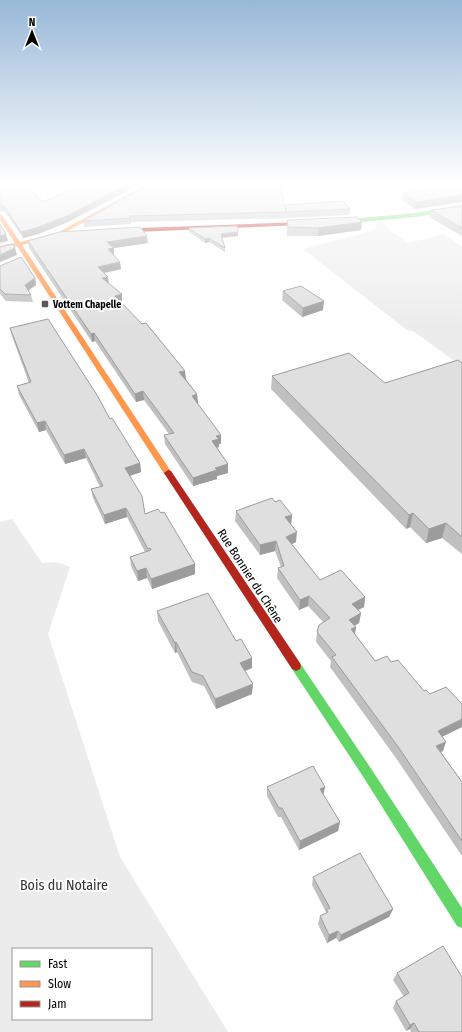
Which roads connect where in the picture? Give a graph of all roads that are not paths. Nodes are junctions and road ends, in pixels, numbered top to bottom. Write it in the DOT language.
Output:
graph roads {
  1 [pos="11,232"];
  2 [pos="62,232"];
  3 [pos="59,234"];
  4 [pos="76,234"];
  5 [pos="19,245"];
  6 [pos="0,248"];
  7 [pos="462,921"];
  1 -- 5 [label="street, Rue Bonnier du Chêne"];
  2 -- 3 [label="street"];
  3 -- 4 [label="street"];
  3 -- 5 [label="street"];
  5 -- 6 [label="street"];
  5 -- 7 [label="street, Rue Bonnier du Chêne"];
}
